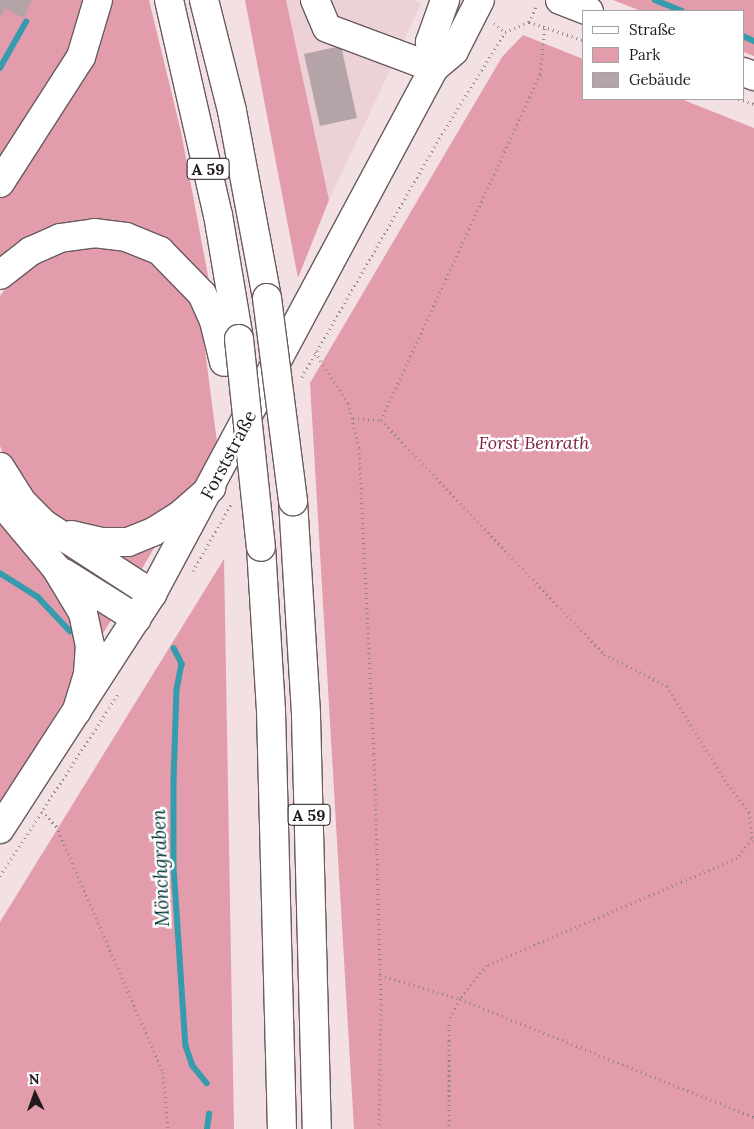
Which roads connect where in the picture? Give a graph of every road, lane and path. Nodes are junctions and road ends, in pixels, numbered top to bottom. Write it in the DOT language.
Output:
graph roads {
  1 [pos="98,0"];
  2 [pos="169,0"];
  3 [pos="204,0"];
  4 [pos="314,0"];
  5 [pos="445,0"];
  6 [pos="560,0"];
  7 [pos="486,10"];
  8 [pos="586,10"];
  9 [pos="533,12"];
  10 [pos="529,22"];
  11 [pos="545,26"];
  12 [pos="505,32"];
  13 [pos="582,40"];
  14 [pos="434,68"];
  15 [pos="741,100"];
  16 [pos="754,104"];
  17 [pos="0,183"];
  18 [pos="0,275"];
  19 [pos="353,418"];
  20 [pos="381,420"];
  21 [pos="0,467"];
  22 [pos="211,488"];
  23 [pos="0,501"];
  24 [pos="44,524"];
  25 [pos="261,546"];
  26 [pos="56,568"];
  27 [pos="152,594"];
  28 [pos="137,619"];
  29 [pos="77,711"];
  30 [pos="22,795"];
  31 [pos="0,829"];
  32 [pos="380,975"];
  33 [pos="460,1000"];
  34 [pos="754,1117"];
  35 [pos="168,1129"];
  36 [pos="282,1129"];
  37 [pos="317,1129"];
  38 [pos="379,1129"];
  39 [pos="449,1129"];
  1 -- 17 [label="main road"];
  2 -- 25 [label="main road, A 59, bridge"];
  3 -- 37 [label="main road, A 59, bridge"];
  4 -- 14 [label="main road"];
  5 -- 14 [label="main road"];
  6 -- 8 [label="main road"];
  7 -- 12 [label="path"];
  7 -- 14 [label="main road, Forststraße"];
  9 -- 10 [label="path"];
  10 -- 11 [label="path"];
  10 -- 12 [label="path"];
  11 -- 13 [label="path"];
  11 -- 20 [label="path"];
  12 -- 19 [label="path"];
  14 -- 22 [label="main road, Forststraße"];
  15 -- 16 [label="path"];
  18 -- 25 [label="main road, bridge"];
  19 -- 20 [label="path"];
  19 -- 32 [label="path"];
  20 -- 33 [label="path"];
  21 -- 24 [label="main road"];
  22 -- 24 [label="main road"];
  22 -- 27 [label="main road, Forststraße"];
  23 -- 26 [label="main road"];
  24 -- 27 [label="main road"];
  25 -- 36 [label="main road, A 59"];
  26 -- 28 [label="main road"];
  26 -- 29 [label="main road"];
  27 -- 28 [label="main road, Forststraße"];
  28 -- 29 [label="main road, Forststraße"];
  29 -- 30 [label="main road, Forststraße"];
  30 -- 31 [label="main road, Forststraße"];
  30 -- 35 [label="path"];
  32 -- 33 [label="path"];
  32 -- 38 [label="path"];
  33 -- 34 [label="path"];
  33 -- 39 [label="path"];
}
